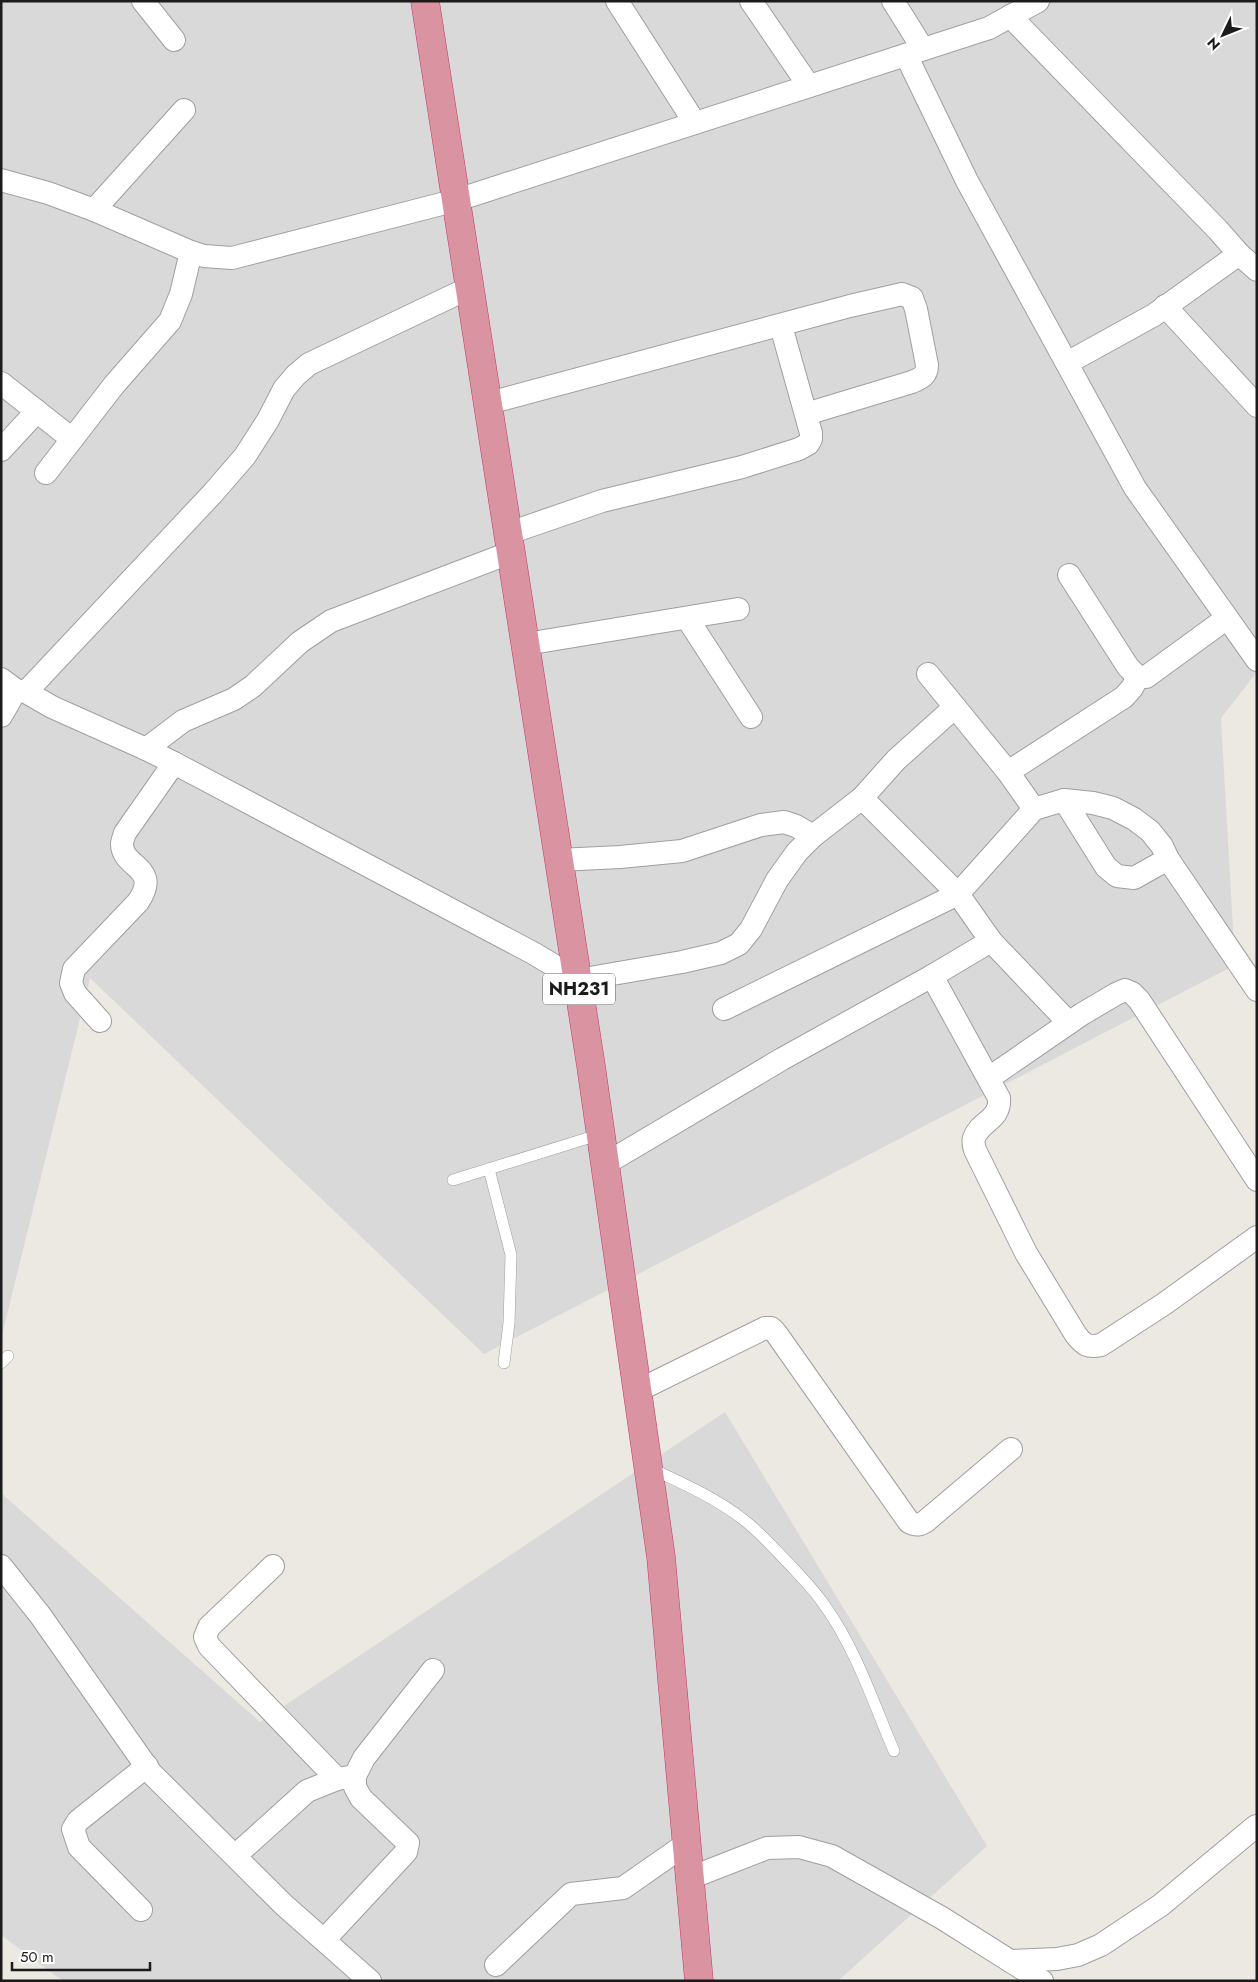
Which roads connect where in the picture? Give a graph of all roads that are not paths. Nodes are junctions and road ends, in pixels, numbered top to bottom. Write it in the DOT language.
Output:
graph roads {
  1 [pos="143,1"];
  2 [pos="425,1"];
  3 [pos="617,1"];
  4 [pos="751,1"];
  5 [pos="893,1"];
  6 [pos="1024,6"];
  7 [pos="174,40"];
  8 [pos="914,52"];
  9 [pos="809,86"];
  10 [pos="184,110"];
  11 [pos="694,123"];
  12 [pos="1,180"];
  13 [pos="457,200"];
  14 [pos="94,210"];
  15 [pos="190,252"];
  16 [pos="1239,254"];
  17 [pos="1257,270"];
  18 [pos="471,287"];
  19 [pos="1165,306"];
  20 [pos="781,326"];
  21 [pos="1067,363"];
  22 [pos="1,383"];
  23 [pos="489,403"];
  24 [pos="1257,406"];
  25 [pos="37,411"];
  26 [pos="806,414"];
  27 [pos="72,439"];
  28 [pos="1,450"];
  29 [pos="46,473"];
  30 [pos="510,543"];
  31 [pos="1069,575"];
  32 [pos="738,609"];
  33 [pos="687,618"];
  34 [pos="1227,618"];
  35 [pos="526,644"];
  36 [pos="1257,660"];
  37 [pos="928,674"];
  38 [pos="1138,677"];
  39 [pos="14,687"];
  40 [pos="955,707"];
  41 [pos="1,716"];
  42 [pos="751,717"];
  43 [pos="146,749"];
  44 [pos="174,763"];
  45 [pos="1008,772"];
  46 [pos="862,798"];
  47 [pos="1064,800"];
  48 [pos="1034,809"];
  49 [pos="813,836"];
  50 [pos="1168,859"];
  51 [pos="560,860"];
  52 [pos="958,894"];
  53 [pos="991,941"];
  54 [pos="932,976"];
  55 [pos="578,980"];
  56 [pos="1257,990"];
  57 [pos="724,1009"];
  58 [pos="100,1021"];
  59 [pos="1068,1024"];
  60 [pos="989,1078"];
  61 [pos="601,1134"];
  62 [pos="605,1164"];
  63 [pos="489,1169"];
  64 [pos="453,1180"];
  65 [pos="1257,1180"];
  66 [pos="1257,1237"];
  67 [pos="504,1363"];
  68 [pos="637,1391"];
  69 [pos="1011,1449"];
  70 [pos="648,1467"];
  71 [pos="1,1566"];
  72 [pos="273,1566"];
  73 [pos="433,1670"];
  74 [pos="894,1750"];
  75 [pos="147,1766"];
  76 [pos="346,1778"];
  77 [pos="1256,1826"];
  78 [pos="686,1844"];
  79 [pos="235,1856"];
  80 [pos="690,1878"];
  81 [pos="141,1910"];
  82 [pos="324,1940"];
  83 [pos="1010,1961"];
  84 [pos="496,1965"];
  85 [pos="370,1981"];
  86 [pos="699,1981"];
  87 [pos="1042,1981"];
  1 -- 7 [label="street"];
  2 -- 13 [label="highway, NH231"];
  3 -- 11 [label="street"];
  4 -- 9 [label="street"];
  5 -- 8 [label="street"];
  6 -- 8 [label="street"];
  6 -- 16 [label="street"];
  8 -- 9 [label="street"];
  8 -- 21 [label="street"];
  9 -- 11 [label="street"];
  10 -- 14 [label="street"];
  11 -- 13 [label="street"];
  12 -- 14 [label="street"];
  13 -- 15 [label="street"];
  13 -- 18 [label="highway, NH231"];
  14 -- 15 [label="street"];
  15 -- 27 [label="street"];
  16 -- 17 [label="street"];
  16 -- 19 [label="street"];
  18 -- 23 [label="highway, NH231"];
  18 -- 39 [label="street"];
  19 -- 21 [label="street"];
  19 -- 24 [label="street"];
  20 -- 23 [label="street"];
  20 -- 26 [label="street"];
  20 -- 26 [label="street"];
  21 -- 34 [label="street"];
  22 -- 25 [label="street"];
  23 -- 30 [label="highway, NH231"];
  25 -- 27 [label="street"];
  25 -- 28 [label="street"];
  26 -- 30 [label="street"];
  27 -- 29 [label="street"];
  30 -- 35 [label="highway, NH231"];
  30 -- 43 [label="street"];
  31 -- 38 [label="street"];
  32 -- 33 [label="street"];
  33 -- 35 [label="street"];
  33 -- 42 [label="street"];
  34 -- 36 [label="street"];
  34 -- 38 [label="street"];
  35 -- 51 [label="highway, NH231"];
  37 -- 40 [label="street"];
  38 -- 45 [label="street"];
  39 -- 41 [label="street"];
  39 -- 43 [label="street"];
  40 -- 45 [label="street"];
  40 -- 46 [label="street"];
  43 -- 44 [label="street"];
  44 -- 55 [label="street"];
  44 -- 58 [label="street"];
  45 -- 48 [label="street"];
  46 -- 49 [label="street"];
  46 -- 52 [label="street"];
  47 -- 48 [label="street"];
  47 -- 50 [label="street"];
  47 -- 50 [label="street"];
  48 -- 52 [label="street"];
  49 -- 51 [label="street"];
  49 -- 55 [label="street"];
  50 -- 56 [label="street"];
  51 -- 55 [label="highway, NH231"];
  52 -- 53 [label="street"];
  52 -- 57 [label="street"];
  53 -- 54 [label="street"];
  53 -- 59 [label="street"];
  54 -- 60 [label="street"];
  54 -- 62 [label="street"];
  55 -- 61 [label="highway, NH231"];
  59 -- 60 [label="street"];
  59 -- 65 [label="street"];
  60 -- 66 [label="street"];
  61 -- 62 [label="highway, NH231"];
  61 -- 63 [label="lane"];
  62 -- 68 [label="highway, NH231"];
  63 -- 64 [label="lane"];
  63 -- 67 [label="lane"];
  68 -- 69 [label="street"];
  68 -- 70 [label="highway, NH231"];
  70 -- 74 [label="lane"];
  70 -- 78 [label="highway, NH231"];
  71 -- 75 [label="street"];
  72 -- 76 [label="street"];
  73 -- 76 [label="street"];
  75 -- 79 [label="street"];
  75 -- 81 [label="street"];
  76 -- 79 [label="street"];
  76 -- 82 [label="street"];
  77 -- 83 [label="street"];
  78 -- 80 [label="highway, NH231"];
  78 -- 84 [label="street"];
  79 -- 82 [label="street"];
  80 -- 83 [label="street"];
  80 -- 86 [label="highway, NH231"];
  82 -- 85 [label="street"];
  83 -- 87 [label="street"];
}
